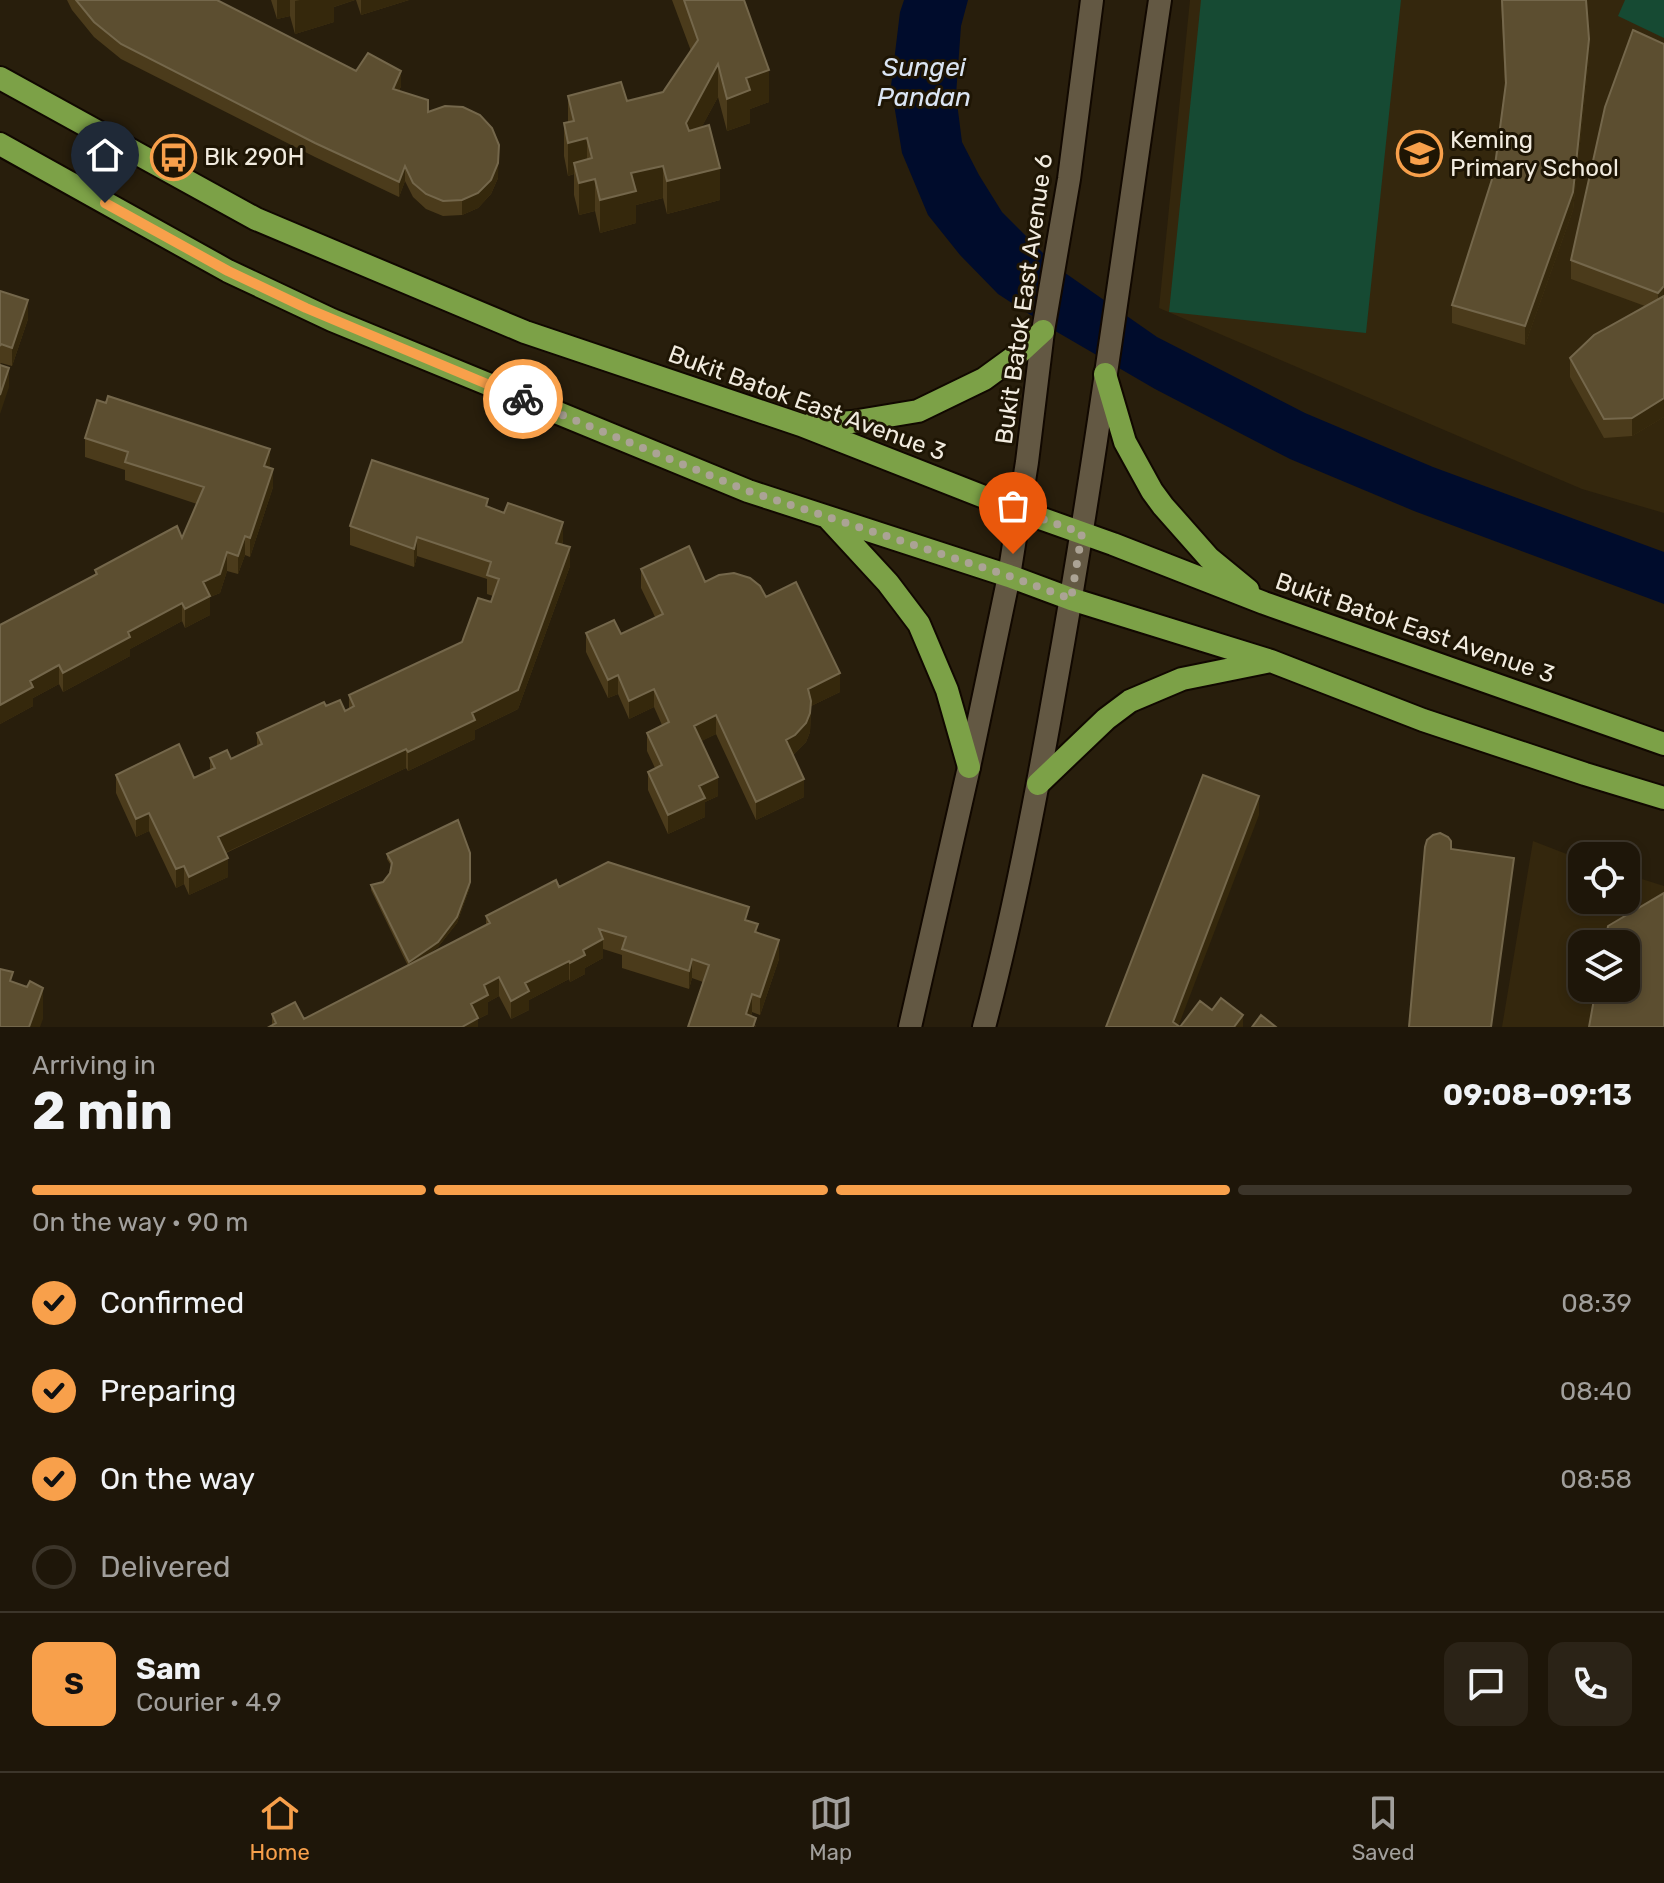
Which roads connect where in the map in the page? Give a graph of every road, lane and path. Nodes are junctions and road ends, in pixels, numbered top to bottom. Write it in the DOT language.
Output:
graph roads {
  1 [pos="1092,0"];
  2 [pos="1160,0"];
  3 [pos="0,78"];
  4 [pos="0,144"];
  5 [pos="1044,328"];
  6 [pos="1106,368"];
  7 [pos="801,425"];
  8 [pos="1020,511"];
  9 [pos="826,516"];
  10 [pos="1082,533"];
  11 [pos="1009,576"];
  12 [pos="1071,599"];
  13 [pos="1264,603"];
  14 [pos="1271,661"];
  15 [pos="1664,744"];
  16 [pos="969,767"];
  17 [pos="1038,784"];
  18 [pos="1664,798"];
  19 [pos="910,1027"];
  20 [pos="984,1027"];
  1 -- 5 [label="main road, Bukit Batok East Avenue 6"];
  2 -- 6 [label="main road"];
  3 -- 7 [label="main road, Bukit Batok East Avenue 3"];
  4 -- 9 [label="main road"];
  5 -- 7 [label="main road"];
  5 -- 8 [label="main road, Bukit Batok East Avenue 6"];
  6 -- 10 [label="main road"];
  6 -- 13 [label="main road"];
  7 -- 8 [label="main road, Bukit Batok East Avenue 3"];
  8 -- 10 [label="main road, Bukit Batok East Avenue 3"];
  8 -- 11 [label="main road, Bukit Batok East Avenue 6"];
  9 -- 11 [label="main road"];
  9 -- 16 [label="main road"];
  10 -- 12 [label="main road"];
  10 -- 13 [label="main road, Bukit Batok East Avenue 3"];
  11 -- 12 [label="main road"];
  11 -- 16 [label="main road, Bukit Batok East Avenue 6"];
  12 -- 14 [label="main road"];
  12 -- 17 [label="main road"];
  13 -- 15 [label="main road, Bukit Batok East Avenue 3"];
  14 -- 17 [label="main road"];
  14 -- 18 [label="main road"];
  16 -- 19 [label="main road, Bukit Batok East Avenue 6"];
  17 -- 20 [label="main road"];
}
